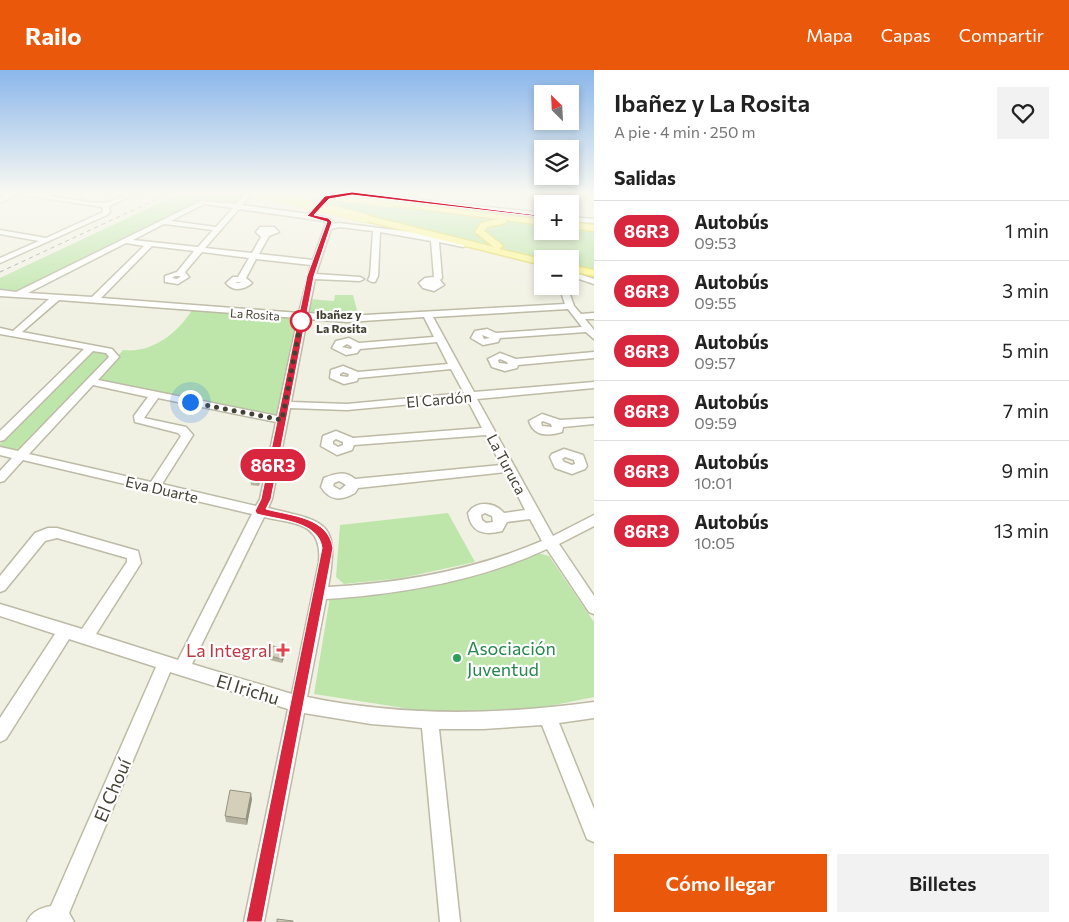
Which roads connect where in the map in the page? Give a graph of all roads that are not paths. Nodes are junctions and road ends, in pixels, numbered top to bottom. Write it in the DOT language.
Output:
graph roads {
  1 [pos="0,232"];
  2 [pos="66,232"];
  3 [pos="143,232"];
  4 [pos="218,232"];
  5 [pos="326,232"];
  6 [pos="377,232"];
  7 [pos="392,232"];
  8 [pos="402,232"];
  9 [pos="421,232"];
  10 [pos="479,232"];
  11 [pos="411,234"];
  12 [pos="266,235"];
  13 [pos="436,239"];
  14 [pos="48,240"];
  15 [pos="124,241"];
  16 [pos="150,244"];
  17 [pos="463,245"];
  18 [pos="201,250"];
  19 [pos="503,252"];
  20 [pos="254,256"];
  21 [pos="521,256"];
  22 [pos="534,260"];
  23 [pos="0,261"];
  24 [pos="314,263"];
  25 [pos="579,272"];
  26 [pos="594,273"];
  27 [pos="179,274"];
  28 [pos="579,275"];
  29 [pos="311,276"];
  30 [pos="241,279"];
  31 [pos="435,281"];
  32 [pos="594,282"];
  33 [pos="0,293"];
  34 [pos="16,295"];
  35 [pos="566,295"];
  36 [pos="56,298"];
  37 [pos="93,301"];
  38 [pos="570,306"];
  39 [pos="428,316"];
  40 [pos="594,316"];
  41 [pos="302,317"];
  42 [pos="578,317"];
  43 [pos="0,331"];
  44 [pos="591,332"];
  45 [pos="14,334"];
  46 [pos="495,336"];
  47 [pos="440,339"];
  48 [pos="357,346"];
  49 [pos="91,348"];
  50 [pos="594,355"];
  51 [pos="514,362"];
  52 [pos="454,366"];
  53 [pos="355,375"];
  54 [pos="91,382"];
  55 [pos="594,386"];
  56 [pos="155,395"];
  57 [pos="470,396"];
  58 [pos="285,405"];
  59 [pos="282,420"];
  60 [pos="594,421"];
  61 [pos="558,424"];
  62 [pos="489,431"];
  63 [pos="0,437"];
  64 [pos="350,442"];
  65 [pos="0,452"];
  66 [pos="20,456"];
  67 [pos="594,459"];
  68 [pos="581,460"];
  69 [pos="509,468"];
  70 [pos="0,478"];
  71 [pos="352,484"];
  72 [pos="154,487"];
  73 [pos="260,511"];
  74 [pos="533,514"];
  75 [pos="500,518"];
  76 [pos="594,520"];
  77 [pos="550,544"];
  78 [pos="0,586"];
  79 [pos="320,593"];
  80 [pos="594,608"];
  81 [pos="0,610"];
  82 [pos="65,631"];
  83 [pos="85,637"];
  84 [pos="174,666"];
  85 [pos="296,703"];
  86 [pos="594,710"];
  87 [pos="548,718"];
  88 [pos="430,721"];
  89 [pos="0,733"];
  90 [pos="594,832"];
  91 [pos="61,919"];
  92 [pos="37,922"];
  93 [pos="254,922"];
  94 [pos="450,922"];
  1 -- 14 [label="street"];
  2 -- 14 [label="street"];
  3 -- 15 [label="street"];
  4 -- 18 [label="street"];
  5 -- 24 [label="street, El Chouí"];
  6 -- 29 [label="street"];
  7 -- 11 [label="street"];
  8 -- 11 [label="street"];
  9 -- 19 [label="main road, bridge"];
  10 -- 21 [label="main road"];
  11 -- 13 [label="street"];
  12 -- 20 [label="street"];
  13 -- 17 [label="street"];
  13 -- 31 [label="street"];
  14 -- 23 [label="street"];
  15 -- 16 [label="street"];
  15 -- 34 [label="street"];
  16 -- 18 [label="street"];
  16 -- 37 [label="street"];
  17 -- 19 [label="main road"];
  18 -- 20 [label="street"];
  18 -- 27 [label="street"];
  19 -- 21 [label="main road"];
  20 -- 24 [label="street"];
  20 -- 30 [label="street"];
  21 -- 22 [label="main road"];
  24 -- 29 [label="street, El Chouí"];
  25 -- 26 [label="main road"];
  28 -- 32 [label="street"];
  29 -- 41 [label="street, El Chouí"];
  33 -- 34 [label="street, La Rosita"];
  34 -- 36 [label="street, La Rosita"];
  35 -- 38 [label="street"];
  36 -- 37 [label="street, La Rosita"];
  36 -- 45 [label="street"];
  37 -- 41 [label="street, La Rosita"];
  38 -- 39 [label="street, La Rosita"];
  38 -- 42 [label="street"];
  39 -- 41 [label="street, La Rosita"];
  39 -- 47 [label="street, La Turuca"];
  40 -- 42 [label="street"];
  41 -- 58 [label="street, El Chouí"];
  42 -- 44 [label="street"];
  43 -- 45 [label="street"];
  44 -- 46 [label="street"];
  45 -- 49 [label="street"];
  47 -- 48 [label="street"];
  47 -- 52 [label="street, La Turuca"];
  49 -- 54 [label="street"];
  49 -- 63 [label="street"];
  50 -- 51 [label="street"];
  52 -- 53 [label="street"];
  52 -- 57 [label="street, La Turuca"];
  54 -- 56 [label="street"];
  54 -- 66 [label="street"];
  55 -- 57 [label="street, El Cardón"];
  56 -- 59 [label="street"];
  56 -- 72 [label="street"];
  57 -- 58 [label="street, El Cardón"];
  57 -- 62 [label="street, La Turuca"];
  58 -- 59 [label="street, El Chouí"];
  59 -- 73 [label="street, El Chouí"];
  60 -- 61 [label="street"];
  62 -- 64 [label="street"];
  62 -- 69 [label="street, La Turuca"];
  65 -- 66 [label="street, Eva Duarte"];
  66 -- 70 [label="street"];
  66 -- 72 [label="street, Eva Duarte"];
  67 -- 68 [label="street"];
  69 -- 71 [label="street"];
  69 -- 74 [label="street, La Turuca"];
  72 -- 73 [label="street, Eva Duarte"];
  73 -- 79 [label="street, Eva Duarte"];
  73 -- 84 [label="street, El Chouí"];
  74 -- 75 [label="street"];
  74 -- 77 [label="street, La Turuca"];
  76 -- 77 [label="street"];
  77 -- 79 [label="street"];
  77 -- 80 [label="street, La Turuca"];
  78 -- 83 [label="street"];
  79 -- 85 [label="street"];
  81 -- 82 [label="street, El Irichu"];
  82 -- 83 [label="street, El Irichu"];
  82 -- 89 [label="street"];
  83 -- 84 [label="street, El Irichu"];
  84 -- 85 [label="street, El Irichu"];
  84 -- 91 [label="street, El Chouí"];
  85 -- 88 [label="street, El Irichu"];
  85 -- 93 [label="street"];
  86 -- 87 [label="street, El Irichu"];
  87 -- 88 [label="street, El Irichu"];
  87 -- 90 [label="street"];
  88 -- 94 [label="street"];
  91 -- 92 [label="street, El Chouí"];
}
